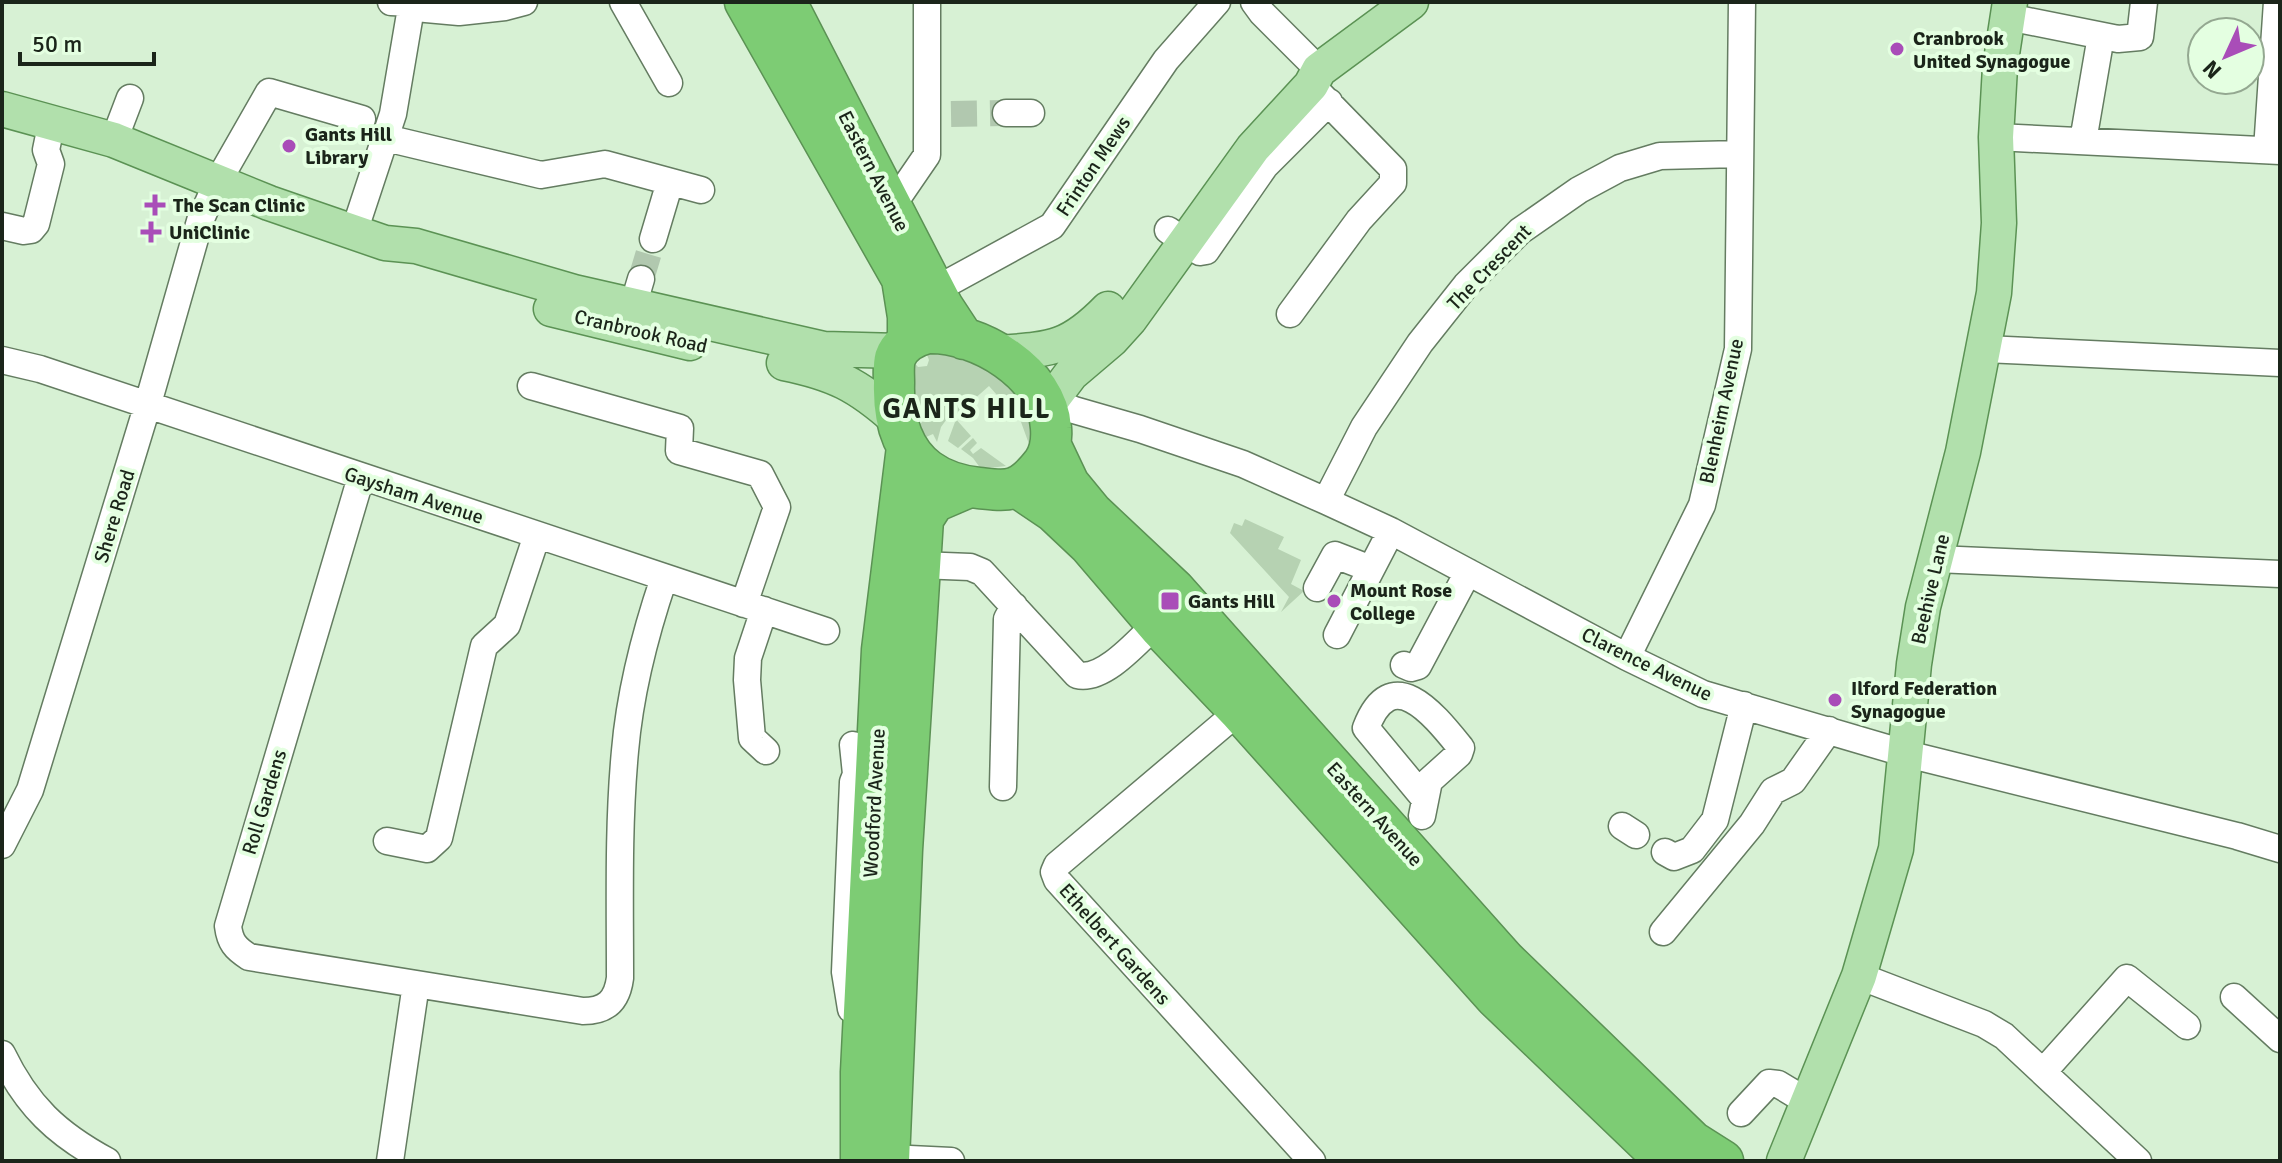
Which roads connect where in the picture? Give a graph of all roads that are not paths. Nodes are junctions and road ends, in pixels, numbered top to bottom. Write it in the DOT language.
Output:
graph roads {
  1 [pos="391,2"];
  2 [pos="412,2"];
  3 [pos="524,2"];
  4 [pos="623,2"];
  5 [pos="745,2"];
  6 [pos="786,2"];
  7 [pos="927,2"];
  8 [pos="1217,2"];
  9 [pos="1254,2"];
  10 [pos="1411,2"];
  11 [pos="1742,2"];
  12 [pos="2144,2"];
  13 [pos="2277,2"];
  14 [pos="2009,9"];
  15 [pos="2101,36"];
  16 [pos="669,83"];
  17 [pos="1320,86"];
  18 [pos="130,98"];
  19 [pos="2,109"];
  20 [pos="362,119"];
  21 [pos="52,121"];
  22 [pos="1996,137"];
  23 [pos="386,138"];
  24 [pos="114,140"];
  25 [pos="2083,141"];
  26 [pos="2274,150"];
  27 [pos="1739,154"];
  28 [pos="670,182"];
  29 [pos="217,183"];
  30 [pos="701,190"];
  31 [pos="892,206"];
  32 [pos="2,226"];
  33 [pos="1177,237"];
  34 [pos="370,238"];
  35 [pos="653,239"];
  36 [pos="935,290"];
  37 [pos="1290,314"];
  38 [pos="903,346"];
  39 [pos="981,346"];
  40 [pos="1985,349"];
  41 [pos="2,360"];
  42 [pos="2280,363"];
  43 [pos="531,386"];
  44 [pos="1048,401"];
  45 [pos="147,407"];
  46 [pos="901,433"];
  47 [pos="1051,446"];
  48 [pos="361,477"];
  49 [pos="969,487"];
  50 [pos="1017,487"];
  51 [pos="1326,501"];
  52 [pos="1391,531"];
  53 [pos="537,535"];
  54 [pos="1936,559"];
  55 [pos="919,565"];
  56 [pos="1371,569"];
  57 [pos="1468,572"];
  58 [pos="2280,574"];
  59 [pos="664,578"];
  60 [pos="1317,588"];
  61 [pos="1014,606"];
  62 [pos="754,607"];
  63 [pos="1156,624"];
  64 [pos="826,631"];
  65 [pos="1337,635"];
  66 [pos="1627,657"];
  67 [pos="1404,665"];
  68 [pos="1744,705"];
  69 [pos="1239,711"];
  70 [pos="1829,730"];
  71 [pos="766,751"];
  72 [pos="1907,754"];
  73 [pos="1003,787"];
  74 [pos="387,841"];
  75 [pos="2,845"];
  76 [pos="2280,849"];
  77 [pos="1665,852"];
  78 [pos="1663,932"];
  79 [pos="1859,976"];
  80 [pos="416,984"];
  81 [pos="2234,997"];
  82 [pos="2187,1026"];
  83 [pos="2280,1039"];
  84 [pos="2,1054"];
  85 [pos="2043,1072"];
  86 [pos="1808,1102"];
  87 [pos="1741,1113"];
  88 [pos="1695,1156"];
  89 [pos="880,1160"];
  90 [pos="107,1161"];
  91 [pos="390,1161"];
  92 [pos="951,1161"];
  93 [pos="1312,1161"];
  94 [pos="1784,1161"];
  95 [pos="2138,1161"];
  1 -- 2 [label="street"];
  2 -- 3 [label="street"];
  2 -- 23 [label="street"];
  4 -- 16 [label="street"];
  5 -- 38 [label="highway, Eastern Avenue"];
  6 -- 31 [label="highway, Eastern Avenue"];
  7 -- 31 [label="street"];
  8 -- 36 [label="street, Frinton Mews"];
  9 -- 17 [label="street"];
  10 -- 17 [label="main road"];
  11 -- 27 [label="street, Blenheim Avenue"];
  12 -- 15 [label="street"];
  13 -- 26 [label="street"];
  14 -- 15 [label="street"];
  14 -- 22 [label="main road, Beehive Lane"];
  15 -- 25 [label="street"];
  17 -- 33 [label="main road"];
  17 -- 37 [label="street"];
  18 -- 24 [label="street"];
  19 -- 21 [label="main road, Cranbrook Road"];
  20 -- 29 [label="street, Shere Road"];
  21 -- 24 [label="main road, Cranbrook Road"];
  21 -- 32 [label="street"];
  22 -- 25 [label="street"];
  22 -- 40 [label="main road, Beehive Lane"];
  23 -- 28 [label="street"];
  23 -- 34 [label="street"];
  24 -- 29 [label="main road, Cranbrook Road"];
  25 -- 26 [label="street"];
  27 -- 51 [label="street, The Crescent"];
  27 -- 66 [label="street, Blenheim Avenue"];
  28 -- 30 [label="street"];
  28 -- 35 [label="street"];
  29 -- 34 [label="main road, Cranbrook Road"];
  29 -- 45 [label="street, Shere Road"];
  31 -- 36 [label="highway, Eastern Avenue"];
  33 -- 39 [label="main road"];
  33 -- 44 [label="main road"];
  34 -- 38 [label="main road, Cranbrook Road"];
  34 -- 46 [label="main road, Cranbrook Road"];
  36 -- 39 [label="highway, Eastern Avenue"];
  38 -- 39 [label="highway"];
  38 -- 46 [label="highway"];
  39 -- 44 [label="highway"];
  40 -- 42 [label="street"];
  40 -- 54 [label="main road, Beehive Lane"];
  41 -- 45 [label="street, Gaysham Avenue"];
  43 -- 62 [label="street"];
  44 -- 47 [label="highway"];
  44 -- 51 [label="street, Clarence Avenue"];
  45 -- 48 [label="street, Gaysham Avenue"];
  45 -- 75 [label="street, Shere Road"];
  46 -- 49 [label="highway"];
  46 -- 89 [label="highway, Woodford Avenue"];
  47 -- 50 [label="highway"];
  47 -- 88 [label="highway, Eastern Avenue"];
  48 -- 53 [label="street, Gaysham Avenue"];
  48 -- 80 [label="street, Roll Gardens"];
  49 -- 50 [label="highway"];
  49 -- 55 [label="highway, Woodford Avenue"];
  50 -- 63 [label="highway, Eastern Avenue"];
  51 -- 52 [label="street, Clarence Avenue"];
  52 -- 56 [label="street"];
  52 -- 57 [label="street, Clarence Avenue"];
  53 -- 59 [label="street, Gaysham Avenue"];
  53 -- 74 [label="street"];
  54 -- 58 [label="street"];
  54 -- 72 [label="main road, Beehive Lane"];
  55 -- 61 [label="street"];
  55 -- 89 [label="highway, Woodford Avenue"];
  56 -- 60 [label="street"];
  56 -- 65 [label="street"];
  57 -- 66 [label="street, Clarence Avenue"];
  57 -- 67 [label="street"];
  59 -- 62 [label="street, Gaysham Avenue"];
  59 -- 80 [label="street, Roll Gardens"];
  61 -- 63 [label="street"];
  61 -- 73 [label="street"];
  62 -- 64 [label="street, Gaysham Avenue"];
  62 -- 71 [label="street"];
  63 -- 69 [label="highway, Eastern Avenue"];
  66 -- 68 [label="street, Clarence Avenue"];
  68 -- 70 [label="street, Clarence Avenue"];
  68 -- 77 [label="street"];
  69 -- 88 [label="highway, Eastern Avenue"];
  69 -- 93 [label="street, Ethelbert Gardens"];
  70 -- 72 [label="street, Clarence Avenue"];
  70 -- 78 [label="street"];
  72 -- 76 [label="street, Clarence Avenue"];
  72 -- 79 [label="main road, Beehive Lane"];
  79 -- 85 [label="street"];
  79 -- 86 [label="main road, Beehive Lane"];
  80 -- 91 [label="street"];
  81 -- 83 [label="street"];
  82 -- 85 [label="street"];
  84 -- 90 [label="street"];
  85 -- 95 [label="street"];
  86 -- 87 [label="street"];
  86 -- 94 [label="main road, Beehive Lane"];
  89 -- 92 [label="street"];
}
